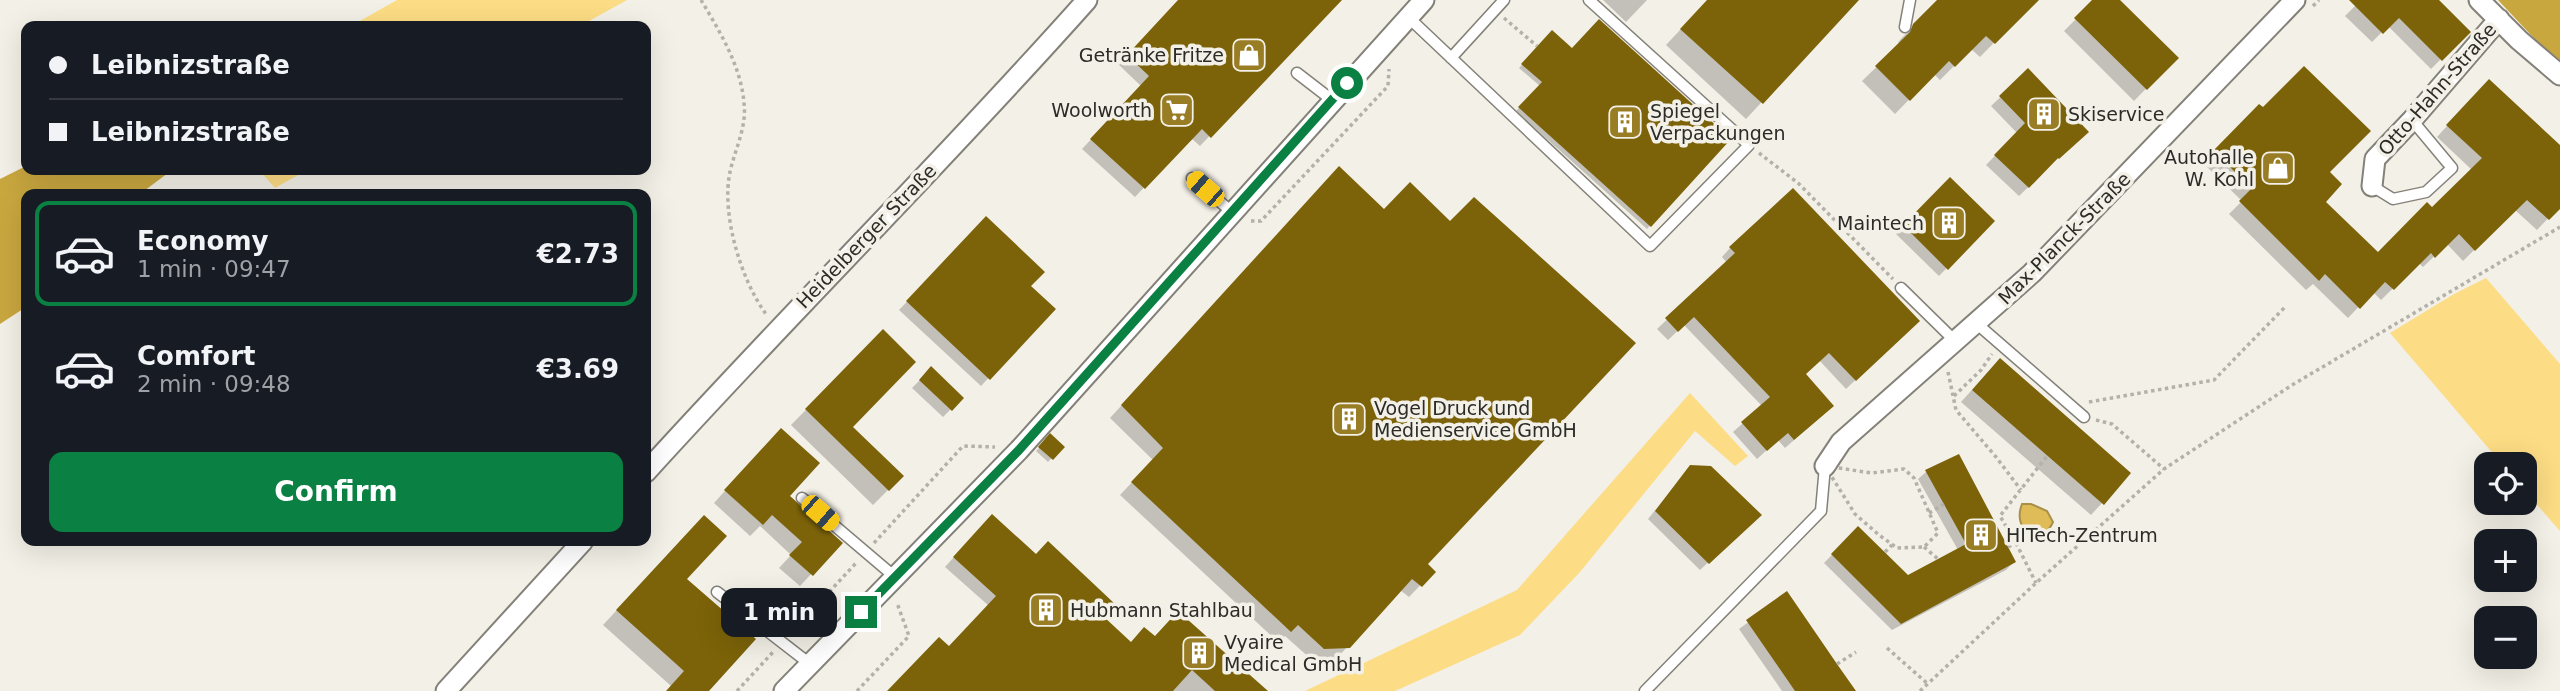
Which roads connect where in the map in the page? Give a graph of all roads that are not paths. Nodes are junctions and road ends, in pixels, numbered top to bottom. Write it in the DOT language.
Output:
graph roads {
  1 [pos="1087,0"];
  2 [pos="1424,0"];
  3 [pos="1504,0"];
  4 [pos="1589,0"];
  5 [pos="1910,0"];
  6 [pos="2295,0"];
  7 [pos="2479,0"];
  8 [pos="1408,17"];
  9 [pos="2499,19"];
  10 [pos="1905,27"];
  11 [pos="1451,58"];
  12 [pos="1297,73"];
  13 [pos="2560,75"];
  14 [pos="1332,100"];
  15 [pos="2412,120"];
  16 [pos="1192,178"];
  17 [pos="2372,186"];
  18 [pos="1232,212"];
  19 [pos="1901,288"];
  20 [pos="1976,323"];
  21 [pos="1955,341"];
  22 [pos="2084,417"];
  23 [pos="1825,466"];
  24 [pos="651,467"];
  25 [pos="802,498"];
  26 [pos="578,546"];
  27 [pos="894,586"];
  28 [pos="717,592"];
  29 [pos="810,664"];
  30 [pos="786,690"];
  31 [pos="446,691"];
  32 [pos="1645,691"];
  1 -- 24 [label="street, Heidelberger Straße"];
  2 -- 8 [label="street"];
  3 -- 11 [label="lane"];
  4 -- 11 [label="lane"];
  5 -- 10 [label="lane"];
  6 -- 20 [label="street, Max-Planck-Straße"];
  7 -- 9 [label="street, Otto-Hahn-Straße"];
  8 -- 11 [label="lane"];
  8 -- 14 [label="street"];
  9 -- 13 [label="street"];
  9 -- 15 [label="street, Otto-Hahn-Straße"];
  12 -- 14 [label="lane"];
  14 -- 18 [label="street"];
  15 -- 17 [label="street, Otto-Hahn-Straße"];
  15 -- 17 [label="lane"];
  16 -- 18 [label="lane"];
  18 -- 27 [label="street"];
  19 -- 21 [label="lane"];
  20 -- 21 [label="street, Max-Planck-Straße"];
  20 -- 22 [label="lane"];
  21 -- 23 [label="street, Max-Planck-Straße"];
  23 -- 32 [label="lane"];
  25 -- 27 [label="lane"];
  26 -- 31 [label="street"];
  27 -- 29 [label="street"];
  28 -- 29 [label="lane"];
  29 -- 30 [label="street"];
}
